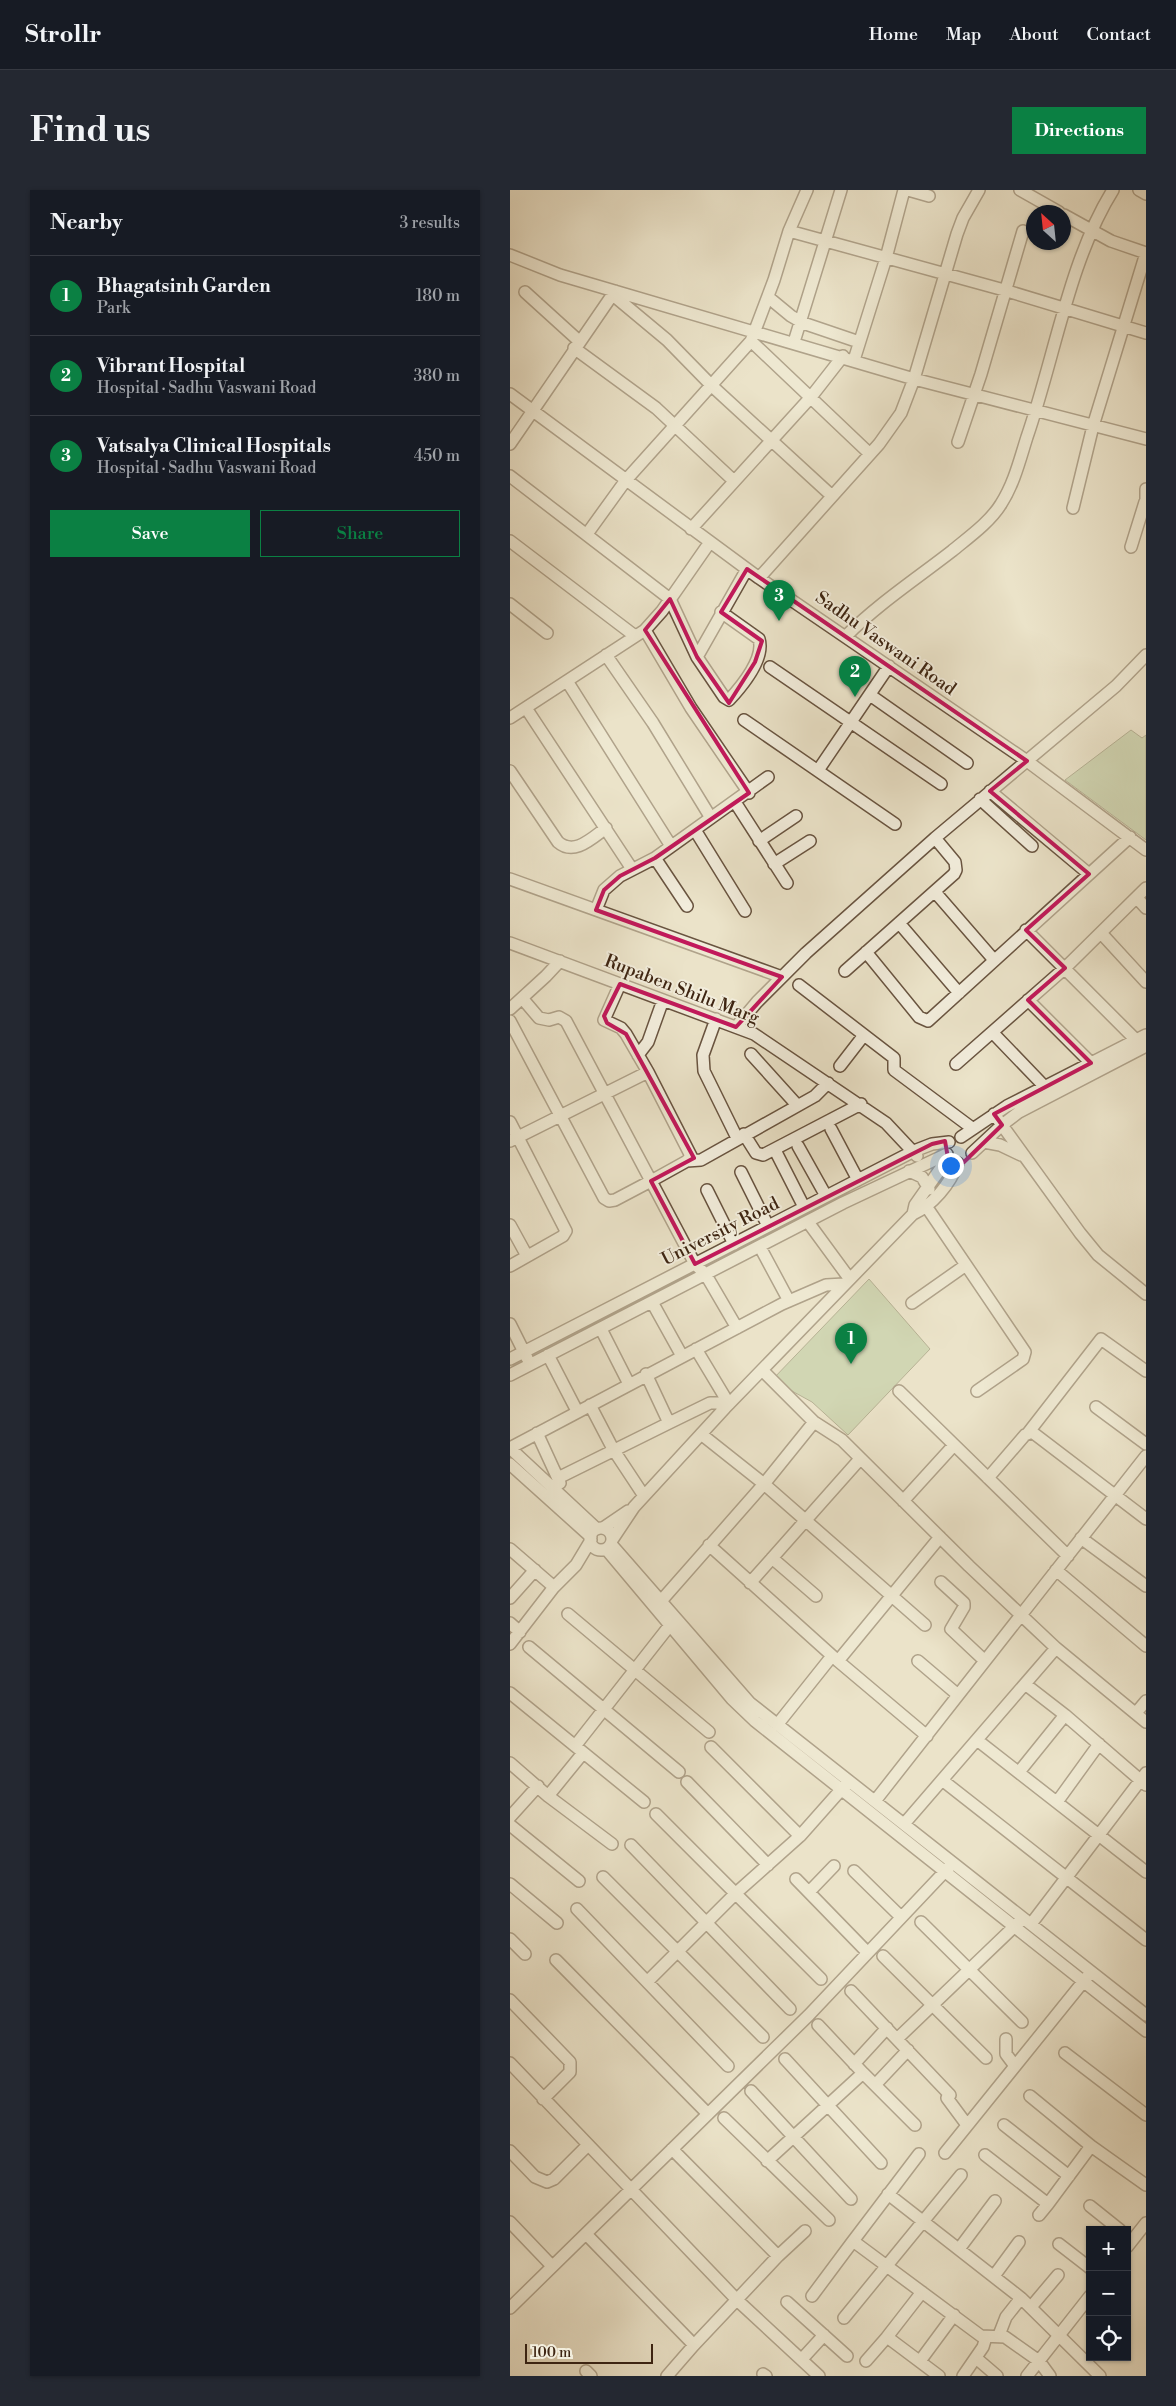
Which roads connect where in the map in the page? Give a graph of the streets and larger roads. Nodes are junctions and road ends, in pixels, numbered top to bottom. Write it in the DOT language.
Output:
graph roads {
  1 [pos="807,190"];
  2 [pos="841,190"];
  3 [pos="904,190"];
  4 [pos="908,190"];
  5 [pos="979,190"];
  6 [pos="1020,190"];
  7 [pos="1113,190"];
  8 [pos="929,196"];
  9 [pos="1047,205"];
  10 [pos="1071,219"];
  11 [pos="1023,230"];
  12 [pos="789,231"];
  13 [pos="1092,231"];
  14 [pos="825,241"];
  15 [pos="1146,253"];
  16 [pos="510,255"];
  17 [pos="886,258"];
  18 [pos="945,274"];
  19 [pos="1004,290"];
  20 [pos="525,292"];
  21 [pos="614,293"];
  22 [pos="768,297"];
  23 [pos="1066,308"];
  24 [pos="801,322"];
  25 [pos="1124,326"];
  26 [pos="1146,333"];
  27 [pos="753,336"];
  28 [pos="794,342"];
  29 [pos="859,342"];
  30 [pos="577,344"];
  31 [pos="848,358"];
  32 [pos="914,379"];
  33 [pos="712,386"];
  34 [pos="510,394"];
  35 [pos="974,395"];
  36 [pos="811,397"];
  37 [pos="533,409"];
  38 [pos="1036,412"];
  39 [pos="675,426"];
  40 [pos="1093,426"];
  41 [pos="1146,439"];
  42 [pos="772,441"];
  43 [pos="958,442"];
  44 [pos="510,444"];
  45 [pos="870,454"];
  46 [pos="510,476"];
  47 [pos="626,480"];
  48 [pos="734,481"];
  49 [pos="1146,489"];
  50 [pos="832,496"];
  51 [pos="1146,503"];
  52 [pos="1073,508"];
  53 [pos="691,529"];
  54 [pos="587,534"];
  55 [pos="510,541"];
  56 [pos="710,542"];
  57 [pos="1131,547"];
  58 [pos="747,569"];
  59 [pos="759,578"];
  60 [pos="670,599"];
  61 [pos="510,604"];
  62 [pos="721,612"];
  63 [pos="547,633"];
  64 [pos="640,633"];
  65 [pos="846,636"];
  66 [pos="606,655"];
  67 [pos="1146,655"];
  68 [pos="697,657"];
  69 [pos="889,666"];
  70 [pos="770,667"];
  71 [pos="567,681"];
  72 [pos="870,695"];
  73 [pos="526,708"];
  74 [pos="510,718"];
  75 [pos="744,720"];
  76 [pos="851,723"];
  77 [pos="1027,761"];
  78 [pos="967,763"];
  79 [pos="819,770"];
  80 [pos="510,771"];
  81 [pos="768,777"];
  82 [pos="941,784"];
  83 [pos="990,791"];
  84 [pos="748,793"];
  85 [pos="980,799"];
  86 [pos="735,802"];
  87 [pos="796,816"];
  88 [pos="711,818"];
  89 [pos="895,824"];
  90 [pos="606,828"];
  91 [pos="695,830"];
  92 [pos="1130,837"];
  93 [pos="935,838"];
  94 [pos="759,841"];
  95 [pos="810,841"];
  96 [pos="671,846"];
  97 [pos="1032,846"];
  98 [pos="1146,850"];
  99 [pos="655,858"];
  100 [pos="774,864"];
  101 [pos="632,869"];
  102 [pos="1089,874"];
  103 [pos="510,879"];
  104 [pos="787,884"];
  105 [pos="1146,888"];
  106 [pos="935,892"];
  107 [pos="1137,898"];
  108 [pos="687,906"];
  109 [pos="1146,908"];
  110 [pos="596,910"];
  111 [pos="746,911"];
  112 [pos="899,923"];
  113 [pos="1026,930"];
  114 [pos="1100,933"];
  115 [pos="510,942"];
  116 [pos="866,952"];
  117 [pos="994,960"];
  118 [pos="560,961"];
  119 [pos="1065,968"];
  120 [pos="845,971"];
  121 [pos="782,977"];
  122 [pos="1146,982"];
  123 [pos="620,984"];
  124 [pos="799,985"];
  125 [pos="959,993"];
  126 [pos="522,998"];
  127 [pos="663,1000"];
  128 [pos="1028,1000"];
  129 [pos="510,1009"];
  130 [pos="716,1019"];
  131 [pos="510,1021"];
  132 [pos="736,1027"];
  133 [pos="993,1033"];
  134 [pos="864,1035"];
  135 [pos="1143,1040"];
  136 [pos="751,1054"];
  137 [pos="638,1055"];
  138 [pos="1091,1063"];
  139 [pos="956,1064"];
  140 [pos="840,1066"];
  141 [pos="648,1072"];
  142 [pos="828,1083"];
  143 [pos="1044,1086"];
  144 [pos="605,1094"];
  145 [pos="861,1104"];
  146 [pos="797,1105"];
  147 [pos="994,1114"];
  148 [pos="562,1117"];
  149 [pos="510,1122"];
  150 [pos="1002,1125"];
  151 [pos="972,1128"];
  152 [pos="832,1129"];
  153 [pos="740,1136"];
  154 [pos="961,1137"];
  155 [pos="514,1139"];
  156 [pos="949,1142"];
  157 [pos="984,1142"];
  158 [pos="798,1146"];
  159 [pos="914,1151"];
  160 [pos="972,1153"];
  161 [pos="777,1154"];
  162 [pos="1025,1157"];
  163 [pos="951,1159"];
  164 [pos="687,1162"];
  165 [pos="923,1164"];
  166 [pos="909,1171"];
  167 [pos="741,1172"];
  168 [pos="858,1180"];
  169 [pos="651,1181"];
  170 [pos="929,1189"];
  171 [pos="707,1190"];
  172 [pos="826,1196"];
  173 [pos="926,1206"];
  174 [pos="804,1207"];
  175 [pos="913,1214"];
  176 [pos="808,1222"];
  177 [pos="510,1225"];
  178 [pos="768,1226"];
  179 [pos="734,1244"];
  180 [pos="760,1247"];
  181 [pos="527,1256"];
  182 [pos="695,1264"];
  183 [pos="966,1265"];
  184 [pos="510,1266"];
  185 [pos="706,1275"];
  186 [pos="846,1281"];
  187 [pos="1146,1294"];
  188 [pos="789,1301"];
  189 [pos="652,1302"];
  190 [pos="912,1302"];
  191 [pos="510,1324"];
  192 [pos="601,1328"];
  193 [pos="737,1328"];
  194 [pos="696,1349"];
  195 [pos="524,1352"];
  196 [pos="548,1355"];
  197 [pos="682,1356"];
  198 [pos="510,1359"];
  199 [pos="529,1364"];
  200 [pos="762,1370"];
  201 [pos="1146,1371"];
  202 [pos="646,1374"];
  203 [pos="510,1375"];
  204 [pos="629,1384"];
  205 [pos="977,1391"];
  206 [pos="898,1392"];
  207 [pos="590,1405"];
  208 [pos="727,1406"];
  209 [pos="1096,1407"];
  210 [pos="576,1411"];
  211 [pos="814,1422"];
  212 [pos="669,1423"];
  213 [pos="537,1433"];
  214 [pos="1028,1433"];
  215 [pos="701,1434"];
  216 [pos="1146,1444"];
  217 [pos="954,1445"];
  218 [pos="510,1448"];
  219 [pos="613,1449"];
  220 [pos="1146,1456"];
  221 [pos="860,1459"];
  222 [pos="510,1464"];
  223 [pos="558,1478"];
  224 [pos="988,1478"];
  225 [pos="764,1484"];
  226 [pos="1115,1495"];
  227 [pos="644,1496"];
  228 [pos="563,1498"];
  229 [pos="903,1501"];
  230 [pos="634,1507"];
  231 [pos="1146,1519"];
  232 [pos="806,1521"];
  233 [pos="595,1534"];
  234 [pos="940,1537"];
  235 [pos="1081,1538"];
  236 [pos="710,1545"];
  237 [pos="607,1546"];
  238 [pos="510,1549"];
  239 [pos="1068,1556"];
  240 [pos="772,1558"];
  241 [pos="576,1565"];
  242 [pos="535,1570"];
  243 [pos="1056,1570"];
  244 [pos="941,1582"];
  245 [pos="750,1583"];
  246 [pos="1146,1586"];
  247 [pos="554,1587"];
  248 [pos="816,1596"];
  249 [pos="892,1596"];
  250 [pos="510,1598"];
  251 [pos="661,1601"];
  252 [pos="568,1614"];
  253 [pos="1021,1615"];
  254 [pos="673,1621"];
  255 [pos="510,1623"];
  256 [pos="924,1624"];
  257 [pos="520,1632"];
  258 [pos="510,1644"];
  259 [pos="1146,1646"];
  260 [pos="529,1647"];
  261 [pos="1056,1648"];
  262 [pos="835,1658"];
  263 [pos="918,1661"];
  264 [pos="985,1661"];
  265 [pos="636,1671"];
  266 [pos="1025,1684"];
  267 [pos="510,1693"];
  268 [pos="958,1695"];
  269 [pos="1146,1701"];
  270 [pos="606,1710"];
  271 [pos="1136,1714"];
  272 [pos="1065,1715"];
  273 [pos="1146,1722"];
  274 [pos="777,1725"];
  275 [pos="708,1732"];
  276 [pos="926,1736"];
  277 [pos="977,1740"];
  278 [pos="1100,1744"];
  279 [pos="711,1747"];
  280 [pos="579,1750"];
  281 [pos="510,1763"];
  282 [pos="679,1772"];
  283 [pos="1019,1772"];
  284 [pos="942,1780"];
  285 [pos="1144,1780"];
  286 [pos="688,1782"];
  287 [pos="845,1785"];
  288 [pos="538,1786"];
  289 [pos="548,1796"];
  290 [pos="875,1801"];
  291 [pos="644,1802"];
  292 [pos="1057,1802"];
  293 [pos="656,1814"];
  294 [pos="510,1817"];
  295 [pos="904,1824"];
  296 [pos="510,1825"];
  297 [pos="1099,1835"];
  298 [pos="800,1836"];
  299 [pos="612,1844"];
  300 [pos="631,1845"];
  301 [pos="768,1865"];
  302 [pos="834,1866"];
  303 [pos="949,1867"];
  304 [pos="1144,1867"];
  305 [pos="854,1871"];
  306 [pos="603,1876"];
  307 [pos="1068,1878"];
  308 [pos="796,1879"];
  309 [pos="579,1881"];
  310 [pos="510,1884"];
  311 [pos="809,1892"];
  312 [pos="736,1893"];
  313 [pos="578,1909"];
  314 [pos="901,1917"];
  315 [pos="1027,1921"];
  316 [pos="707,1922"];
  317 [pos="921,1922"];
  318 [pos="557,1923"];
  319 [pos="1014,1926"];
  320 [pos="510,1939"];
  321 [pos="1146,1940"];
  322 [pos="677,1951"];
  323 [pos="867,1952"];
  324 [pos="525,1954"];
  325 [pos="883,1956"];
  326 [pos="556,1960"];
  327 [pos="968,1968"];
  328 [pos="1091,1971"];
  329 [pos="821,1979"];
  330 [pos="648,1980"];
  331 [pos="1083,1982"];
  332 [pos="851,1991"];
  333 [pos="510,2000"];
  334 [pos="931,2004"];
  335 [pos="790,2009"];
  336 [pos="1146,2015"];
  337 [pos="1022,2022"];
  338 [pos="818,2025"];
  339 [pos="887,2028"];
  340 [pos="1146,2031"];
  341 [pos="763,2036"];
  342 [pos="898,2038"];
  343 [pos="1006,2039"];
  344 [pos="908,2050"];
  345 [pos="1065,2053"];
  346 [pos="986,2058"];
  347 [pos="785,2059"];
  348 [pos="510,2063"];
  349 [pos="854,2064"];
  350 [pos="728,2066"];
  351 [pos="1015,2066"];
  352 [pos="863,2073"];
  353 [pos="875,2085"];
  354 [pos="751,2091"];
  355 [pos="1030,2096"];
  356 [pos="543,2098"];
  357 [pos="829,2106"];
  358 [pos="708,2114"];
  359 [pos="1146,2115"];
  360 [pos="724,2118"];
  361 [pos="915,2125"];
  362 [pos="967,2125"];
  363 [pos="1004,2125"];
  364 [pos="793,2137"];
  365 [pos="587,2146"];
  366 [pos="1091,2146"];
  367 [pos="672,2149"];
  368 [pos="510,2151"];
  369 [pos="945,2152"];
  370 [pos="919,2154"];
  371 [pos="985,2155"];
  372 [pos="767,2161"];
  373 [pos="881,2163"];
  374 [pos="961,2174"];
  375 [pos="1069,2176"];
  376 [pos="1146,2186"];
  377 [pos="630,2191"];
  378 [pos="888,2194"];
  379 [pos="851,2199"];
  380 [pos="995,2201"];
  381 [pos="1048,2204"];
  382 [pos="1090,2206"];
  383 [pos="1039,2215"];
  384 [pos="829,2220"];
  385 [pos="510,2222"];
  386 [pos="922,2223"];
  387 [pos="1146,2223"];
  388 [pos="1115,2226"];
  389 [pos="806,2231"];
  390 [pos="586,2234"];
  391 [pos="1131,2239"];
  392 [pos="853,2241"];
  393 [pos="1019,2242"];
  394 [pos="1059,2244"];
  395 [pos="959,2249"];
  396 [pos="778,2256"];
  397 [pos="887,2265"];
  398 [pos="1086,2265"];
  399 [pos="552,2266"];
  400 [pos="1058,2275"];
  401 [pos="994,2276"];
  402 [pos="922,2292"];
  403 [pos="812,2296"];
  404 [pos="1021,2298"];
  405 [pos="737,2300"];
  406 [pos="512,2301"];
  407 [pos="1086,2301"];
  408 [pos="787,2302"];
  409 [pos="1031,2307"];
  410 [pos="954,2315"];
  411 [pos="844,2318"];
  412 [pos="824,2335"];
  413 [pos="999,2335"];
  414 [pos="1061,2335"];
  415 [pos="887,2337"];
  416 [pos="986,2337"];
  417 [pos="694,2345"];
  418 [pos="847,2356"];
  419 [pos="976,2358"];
  420 [pos="802,2359"];
  421 [pos="866,2361"];
  422 [pos="1039,2361"];
  423 [pos="920,2362"];
  424 [pos="812,2374"];
  425 [pos="667,2376"];
  426 [pos="939,2376"];
  427 [pos="962,2376"];
  428 [pos="997,2376"];
  429 [pos="1027,2376"];
  430 [pos="1050,2376"];
  431 [pos="1100,2376"];
  1 -- 12 [label="street"];
  2 -- 14 [label="street"];
  3 -- 17 [label="street"];
  4 -- 8 [label="street"];
  5 -- 18 [label="street"];
  6 -- 9 [label="street"];
  7 -- 13 [label="street"];
  10 -- 13 [label="street"];
  11 -- 19 [label="street"];
  12 -- 14 [label="street"];
  12 -- 22 [label="street"];
  13 -- 15 [label="street"];
  13 -- 23 [label="street"];
  14 -- 17 [label="street"];
  14 -- 24 [label="street"];
  15 -- 25 [label="street"];
  16 -- 21 [label="street"];
  17 -- 18 [label="street"];
  17 -- 29 [label="street"];
  18 -- 19 [label="street"];
  18 -- 32 [label="street"];
  19 -- 23 [label="street"];
  19 -- 35 [label="street"];
  20 -- 30 [label="street"];
  21 -- 27 [label="street"];
  21 -- 30 [label="street"];
  21 -- 33 [label="street"];
  22 -- 24 [label="street"];
  22 -- 27 [label="street"];
  23 -- 25 [label="street"];
  23 -- 38 [label="street"];
  24 -- 28 [label="street"];
  24 -- 29 [label="street"];
  25 -- 26 [label="street"];
  25 -- 40 [label="street"];
  27 -- 28 [label="street"];
  27 -- 33 [label="street"];
  27 -- 36 [label="street"];
  28 -- 31 [label="street"];
  29 -- 31 [label="street"];
  30 -- 37 [label="street"];
  30 -- 39 [label="street"];
  31 -- 32 [label="street"];
  31 -- 36 [label="street"];
  32 -- 35 [label="street"];
  32 -- 45 [label="street"];
  33 -- 39 [label="street"];
  33 -- 42 [label="street"];
  34 -- 37 [label="street, Sadhu Vaswani Road"];
  35 -- 38 [label="street"];
  35 -- 43 [label="street"];
  36 -- 42 [label="street"];
  36 -- 45 [label="street"];
  37 -- 44 [label="street"];
  37 -- 47 [label="street, Sadhu Vaswani Road"];
  38 -- 40 [label="street"];
  38 -- 65 [label="street"];
  39 -- 47 [label="street"];
  39 -- 48 [label="street"];
  40 -- 41 [label="street"];
  40 -- 52 [label="street"];
  42 -- 48 [label="street"];
  42 -- 50 [label="street"];
  45 -- 50 [label="street"];
  46 -- 54 [label="street"];
  47 -- 53 [label="street, Sadhu Vaswani Road"];
  47 -- 54 [label="street"];
  48 -- 53 [label="street"];
  49 -- 51 [label="street"];
  50 -- 59 [label="street"];
  51 -- 57 [label="street"];
  53 -- 56 [label="street, Sadhu Vaswani Road"];
  54 -- 60 [label="street"];
  55 -- 64 [label="street"];
  56 -- 58 [label="street, Sadhu Vaswani Road"];
  56 -- 60 [label="street"];
  58 -- 59 [label="street, Sadhu Vaswani Road"];
  58 -- 62 [label="street"];
  59 -- 65 [label="street, Sadhu Vaswani Road"];
  60 -- 64 [label="street"];
  60 -- 68 [label="street"];
  61 -- 63 [label="street"];
  62 -- 68 [label="street"];
  62 -- 68 [label="street"];
  64 -- 66 [label="street"];
  64 -- 84 [label="street"];
  65 -- 69 [label="street, Sadhu Vaswani Road"];
  66 -- 71 [label="street"];
  66 -- 88 [label="street"];
  67 -- 77 [label="street"];
  69 -- 72 [label="street"];
  69 -- 77 [label="street, Sadhu Vaswani Road"];
  70 -- 76 [label="street"];
  71 -- 73 [label="street"];
  71 -- 96 [label="street"];
  72 -- 76 [label="street"];
  72 -- 78 [label="street"];
  73 -- 74 [label="street"];
  73 -- 90 [label="street"];
  75 -- 79 [label="street"];
  76 -- 79 [label="street"];
  76 -- 82 [label="street"];
  77 -- 83 [label="street"];
  77 -- 92 [label="street, Sadhu Vaswani Road"];
  79 -- 89 [label="street"];
  80 -- 90 [label="street"];
  81 -- 84 [label="street"];
  83 -- 85 [label="street"];
  83 -- 102 [label="street"];
  84 -- 86 [label="street"];
  85 -- 93 [label="street"];
  85 -- 97 [label="street"];
  86 -- 88 [label="street"];
  86 -- 94 [label="street"];
  87 -- 94 [label="street"];
  88 -- 91 [label="street"];
  90 -- 101 [label="street"];
  91 -- 96 [label="street"];
  91 -- 111 [label="street"];
  92 -- 98 [label="street, Sadhu Vaswani Road"];
  92 -- 102 [label="street"];
  93 -- 106 [label="street"];
  93 -- 121 [label="street"];
  94 -- 100 [label="street"];
  95 -- 100 [label="street"];
  96 -- 99 [label="street"];
  99 -- 101 [label="street"];
  99 -- 108 [label="street"];
  100 -- 104 [label="street"];
  101 -- 110 [label="street"];
  102 -- 113 [label="street"];
  103 -- 110 [label="street"];
  105 -- 107 [label="street"];
  106 -- 112 [label="street"];
  106 -- 117 [label="street"];
  107 -- 109 [label="street"];
  107 -- 114 [label="street"];
  110 -- 121 [label="street"];
  112 -- 116 [label="street"];
  112 -- 125 [label="street"];
  113 -- 117 [label="street"];
  113 -- 119 [label="street"];
  114 -- 119 [label="street"];
  114 -- 122 [label="street"];
  115 -- 118 [label="street, Rupaben Shilu Marg"];
  116 -- 120 [label="street"];
  116 -- 125 [label="street"];
  117 -- 125 [label="street"];
  118 -- 123 [label="street, Rupaben Shilu Marg"];
  118 -- 126 [label="street"];
  119 -- 128 [label="street"];
  119 -- 135 [label="street"];
  121 -- 132 [label="street"];
  123 -- 127 [label="street, Rupaben Shilu Marg"];
  123 -- 137 [label="street"];
  124 -- 134 [label="street"];
  126 -- 129 [label="street"];
  126 -- 144 [label="street"];
  127 -- 130 [label="street, Rupaben Shilu Marg"];
  127 -- 137 [label="street"];
  128 -- 133 [label="street"];
  128 -- 138 [label="street"];
  130 -- 132 [label="street, Rupaben Shilu Marg"];
  130 -- 153 [label="street"];
  131 -- 148 [label="street"];
  132 -- 142 [label="street, Rupaben Shilu Marg"];
  133 -- 139 [label="street"];
  133 -- 143 [label="street"];
  134 -- 140 [label="street"];
  134 -- 151 [label="street"];
  135 -- 138 [label="street"];
  135 -- 150 [label="street"];
  136 -- 146 [label="street"];
  137 -- 141 [label="street"];
  138 -- 143 [label="street"];
  141 -- 144 [label="street"];
  141 -- 164 [label="street"];
  142 -- 145 [label="street, Rupaben Shilu Marg"];
  142 -- 146 [label="street"];
  143 -- 147 [label="street"];
  144 -- 148 [label="street"];
  144 -- 169 [label="street"];
  145 -- 153 [label="street"];
  145 -- 159 [label="street, Rupaben Shilu Marg"];
  146 -- 153 [label="street"];
  147 -- 150 [label="street"];
  147 -- 151 [label="street"];
  148 -- 155 [label="street"];
  148 -- 169 [label="street"];
  149 -- 155 [label="street"];
  150 -- 157 [label="street"];
  150 -- 162 [label="street"];
  151 -- 154 [label="street"];
  152 -- 168 [label="street"];
  153 -- 164 [label="street"];
  154 -- 156 [label="street"];
  154 -- 160 [label="street"];
  155 -- 181 [label="street"];
  156 -- 159 [label="street, University Road"];
  156 -- 163 [label="street"];
  157 -- 160 [label="street"];
  157 -- 162 [label="street"];
  158 -- 172 [label="street"];
  159 -- 165 [label="street, Rupaben Shilu Marg"];
  159 -- 168 [label="street, University Road"];
  160 -- 163 [label="street"];
  161 -- 174 [label="street"];
  162 -- 187 [label="street"];
  163 -- 165 [label="street, University Road"];
  163 -- 170 [label="street"];
  163 -- 173 [label="street"];
  164 -- 169 [label="street"];
  165 -- 166 [label="street, University Road"];
  166 -- 170 [label="street"];
  166 -- 176 [label="street, University Road"];
  167 -- 178 [label="street"];
  168 -- 172 [label="street, University Road"];
  169 -- 182 [label="street"];
  170 -- 175 [label="street"];
  171 -- 179 [label="street"];
  172 -- 174 [label="street, University Road"];
  173 -- 175 [label="street"];
  173 -- 183 [label="street"];
  174 -- 178 [label="street, University Road"];
  175 -- 186 [label="street"];
  176 -- 180 [label="street, University Road"];
  176 -- 186 [label="street"];
  177 -- 181 [label="street"];
  178 -- 179 [label="street, University Road"];
  179 -- 182 [label="street, University Road"];
  180 -- 185 [label="street, University Road"];
  180 -- 188 [label="street"];
  181 -- 184 [label="street"];
  182 -- 185 [label="street"];
  182 -- 195 [label="street, University Road"];
  183 -- 190 [label="street"];
  183 -- 205 [label="street"];
  185 -- 189 [label="street, University Road"];
  185 -- 193 [label="street"];
  186 -- 188 [label="street"];
  186 -- 200 [label="street"];
  188 -- 193 [label="street"];
  189 -- 192 [label="street, University Road"];
  189 -- 197 [label="street"];
  191 -- 195 [label="street"];
  192 -- 196 [label="street, University Road"];
  192 -- 204 [label="street"];
  193 -- 194 [label="street"];
  194 -- 197 [label="street"];
  194 -- 208 [label="street"];
  195 -- 198 [label="street, University Road"];
  195 -- 199 [label="street"];
  196 -- 199 [label="street, University Road"];
  196 -- 210 [label="street"];
  197 -- 202 [label="street"];
  199 -- 203 [label="street, University Road"];
  200 -- 208 [label="street"];
  200 -- 211 [label="street"];
  201 -- 214 [label="street"];
  202 -- 204 [label="street"];
  202 -- 212 [label="street"];
  204 -- 207 [label="street"];
  206 -- 217 [label="street"];
  207 -- 210 [label="street"];
  207 -- 219 [label="street"];
  208 -- 212 [label="street"];
  208 -- 215 [label="street"];
  209 -- 216 [label="street"];
  210 -- 213 [label="street"];
  211 -- 221 [label="street"];
  211 -- 225 [label="street"];
  212 -- 219 [label="street"];
  213 -- 218 [label="street"];
  213 -- 223 [label="street"];
  214 -- 224 [label="street"];
  214 -- 226 [label="street"];
  215 -- 225 [label="street"];
  215 -- 227 [label="street"];
  217 -- 224 [label="street"];
  217 -- 229 [label="street"];
  218 -- 228 [label="street"];
  219 -- 223 [label="street"];
  219 -- 227 [label="street"];
  220 -- 226 [label="street"];
  221 -- 229 [label="street"];
  221 -- 232 [label="street"];
  222 -- 233 [label="street"];
  223 -- 228 [label="street"];
  224 -- 239 [label="street"];
  225 -- 232 [label="street"];
  225 -- 236 [label="street"];
  226 -- 231 [label="street"];
  226 -- 235 [label="street"];
  227 -- 230 [label="street"];
  228 -- 233 [label="street"];
  229 -- 234 [label="street"];
  230 -- 233 [label="street"];
  230 -- 237 [label="street"];
  232 -- 240 [label="street"];
  232 -- 249 [label="street"];
  233 -- 237 [label="street"];
  233 -- 237 [label="street"];
  233 -- 241 [label="street"];
  234 -- 249 [label="street"];
  234 -- 253 [label="street"];
  235 -- 239 [label="street"];
  235 -- 246 [label="street"];
  236 -- 245 [label="street"];
  236 -- 251 [label="street"];
  237 -- 241 [label="street"];
  237 -- 251 [label="street"];
  237 -- 254 [label="street"];
  238 -- 242 [label="street"];
  239 -- 243 [label="street"];
  240 -- 245 [label="street"];
  240 -- 248 [label="street"];
  241 -- 247 [label="street"];
  242 -- 247 [label="street"];
  242 -- 250 [label="street"];
  243 -- 253 [label="street"];
  243 -- 259 [label="street"];
  244 -- 264 [label="street"];
  245 -- 262 [label="street"];
  247 -- 257 [label="street"];
  249 -- 256 [label="street"];
  249 -- 262 [label="street"];
  251 -- 254 [label="street"];
  252 -- 265 [label="street"];
  253 -- 261 [label="street"];
  253 -- 264 [label="street"];
  254 -- 265 [label="street"];
  254 -- 274 [label="street"];
  254 -- 287 [label="street"];
  255 -- 257 [label="street"];
  257 -- 258 [label="street"];
  260 -- 270 [label="street"];
  261 -- 266 [label="street"];
  261 -- 271 [label="street"];
  262 -- 274 [label="street"];
  262 -- 276 [label="street"];
  263 -- 268 [label="street"];
  264 -- 268 [label="street"];
  265 -- 270 [label="street"];
  265 -- 275 [label="street"];
  266 -- 272 [label="street"];
  266 -- 277 [label="street"];
  267 -- 280 [label="street"];
  268 -- 276 [label="street"];
  269 -- 271 [label="street"];
  270 -- 280 [label="street"];
  270 -- 282 [label="street"];
  271 -- 273 [label="street"];
  272 -- 278 [label="street"];
  272 -- 283 [label="street"];
  274 -- 287 [label="street"];
  276 -- 290 [label="street"];
  277 -- 283 [label="street"];
  277 -- 284 [label="street"];
  278 -- 285 [label="street"];
  278 -- 292 [label="street"];
  279 -- 298 [label="street"];
  280 -- 289 [label="street"];
  280 -- 291 [label="street"];
  281 -- 288 [label="street"];
  283 -- 292 [label="street"];
  284 -- 295 [label="street"];
  284 -- 307 [label="street"];
  285 -- 297 [label="street"];
  286 -- 301 [label="street"];
  287 -- 290 [label="street"];
  287 -- 298 [label="street"];
  287 -- 303 [label="street"];
  288 -- 289 [label="street"];
  288 -- 294 [label="street"];
  289 -- 299 [label="street"];
  290 -- 295 [label="street"];
  292 -- 297 [label="street"];
  293 -- 312 [label="street"];
  295 -- 303 [label="street"];
  296 -- 309 [label="street"];
  297 -- 304 [label="street"];
  297 -- 307 [label="street"];
  298 -- 301 [label="street"];
  300 -- 316 [label="street"];
  301 -- 312 [label="street"];
  302 -- 311 [label="street"];
  303 -- 314 [label="street"];
  303 -- 315 [label="street"];
  303 -- 319 [label="street"];
  305 -- 314 [label="street"];
  306 -- 322 [label="street"];
  307 -- 315 [label="street"];
  307 -- 321 [label="street"];
  308 -- 311 [label="street"];
  310 -- 318 [label="street"];
  311 -- 323 [label="street"];
  312 -- 316 [label="street"];
  312 -- 329 [label="street"];
  313 -- 330 [label="street"];
  314 -- 323 [label="street"];
  315 -- 319 [label="street"];
  315 -- 328 [label="street"];
  316 -- 322 [label="street"];
  316 -- 335 [label="street"];
  317 -- 327 [label="street"];
  319 -- 327 [label="street"];
  319 -- 331 [label="street"];
  320 -- 324 [label="street"];
  322 -- 330 [label="street"];
  322 -- 341 [label="street"];
  323 -- 358 [label="street"];
  325 -- 334 [label="street"];
  326 -- 358 [label="street"];
  327 -- 334 [label="street"];
  327 -- 337 [label="street"];
  328 -- 331 [label="street"];
  328 -- 336 [label="street"];
  330 -- 350 [label="street"];
  331 -- 340 [label="street"];
  331 -- 351 [label="street"];
  332 -- 339 [label="street"];
  333 -- 356 [label="street"];
  334 -- 342 [label="street"];
  334 -- 346 [label="street"];
  338 -- 349 [label="street"];
  339 -- 342 [label="street"];
  339 -- 349 [label="street"];
  342 -- 344 [label="street"];
  343 -- 351 [label="street"];
  344 -- 353 [label="street"];
  344 -- 362 [label="street"];
  345 -- 359 [label="street"];
  347 -- 357 [label="street"];
  348 -- 356 [label="street"];
  349 -- 352 [label="street"];
  351 -- 362 [label="street"];
  352 -- 353 [label="street"];
  352 -- 357 [label="street"];
  353 -- 361 [label="street"];
  354 -- 364 [label="street"];
  355 -- 366 [label="street"];
  356 -- 365 [label="street"];
  357 -- 364 [label="street"];
  357 -- 373 [label="street"];
  358 -- 367 [label="street"];
  360 -- 372 [label="street"];
  362 -- 369 [label="street"];
  363 -- 375 [label="street"];
  364 -- 372 [label="street"];
  364 -- 379 [label="street"];
  365 -- 368 [label="street"];
  365 -- 377 [label="street"];
  366 -- 375 [label="street"];
  366 -- 376 [label="street"];
  367 -- 377 [label="street"];
  367 -- 396 [label="street"];
  370 -- 378 [label="street"];
  371 -- 381 [label="street"];
  372 -- 384 [label="street"];
  374 -- 386 [label="street"];
  375 -- 381 [label="street"];
  377 -- 390 [label="street"];
  377 -- 405 [label="street"];
  378 -- 386 [label="street"];
  378 -- 392 [label="street"];
  380 -- 395 [label="street"];
  381 -- 383 [label="street"];
  382 -- 388 [label="street"];
  385 -- 399 [label="street"];
  386 -- 395 [label="street"];
  386 -- 397 [label="street"];
  387 -- 391 [label="street"];
  389 -- 396 [label="street"];
  390 -- 399 [label="street"];
  390 -- 417 [label="street"];
  392 -- 397 [label="street"];
  392 -- 403 [label="street"];
  393 -- 401 [label="street"];
  394 -- 398 [label="street"];
  395 -- 401 [label="street"];
  396 -- 405 [label="street"];
  397 -- 402 [label="street"];
  397 -- 411 [label="street"];
  399 -- 406 [label="street"];
  400 -- 409 [label="street"];
  401 -- 404 [label="street"];
  402 -- 410 [label="street"];
  402 -- 415 [label="street"];
  404 -- 409 [label="street"];
  404 -- 413 [label="street"];
  405 -- 417 [label="street"];
  405 -- 420 [label="street"];
  407 -- 414 [label="street"];
  408 -- 412 [label="street"];
  409 -- 414 [label="street"];
  410 -- 416 [label="street"];
  410 -- 423 [label="street"];
  412 -- 418 [label="street"];
  412 -- 420 [label="street"];
  413 -- 416 [label="street"];
  413 -- 422 [label="street"];
  414 -- 422 [label="street"];
  414 -- 431 [label="street"];
  415 -- 421 [label="street"];
  415 -- 423 [label="street"];
  416 -- 419 [label="street"];
  417 -- 425 [label="street"];
  419 -- 427 [label="street"];
  419 -- 428 [label="street"];
  420 -- 424 [label="street"];
  422 -- 429 [label="street"];
  422 -- 430 [label="street"];
  423 -- 426 [label="street"];
}
